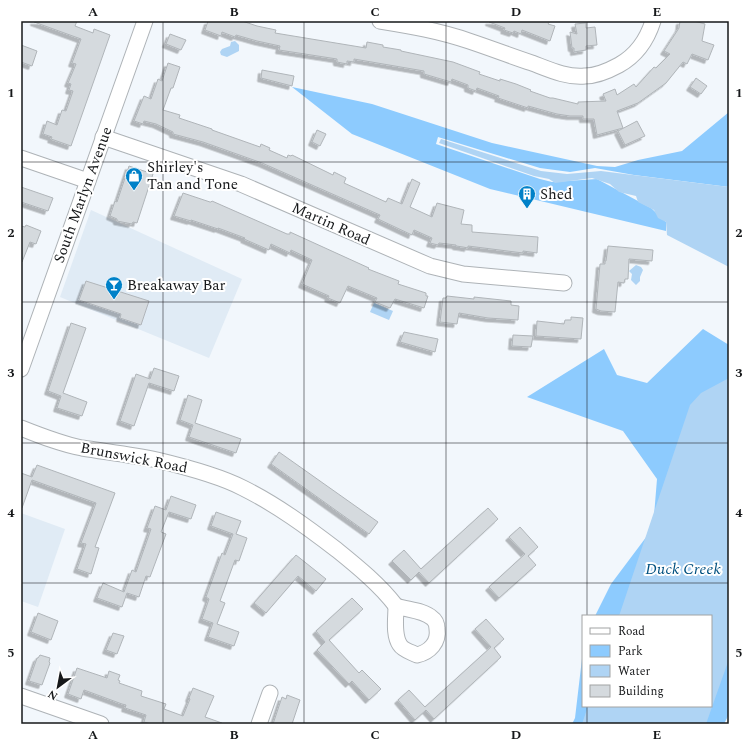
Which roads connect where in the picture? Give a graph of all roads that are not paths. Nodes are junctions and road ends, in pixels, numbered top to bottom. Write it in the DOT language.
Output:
graph roads {
  1 [pos="145,21"];
  2 [pos="380,21"];
  3 [pos="653,21"];
  4 [pos="104,137"];
  5 [pos="21,158"];
  6 [pos="88,181"];
  7 [pos="564,283"];
  8 [pos="26,338"];
  9 [pos="21,369"];
  10 [pos="21,428"];
  11 [pos="396,606"];
  12 [pos="270,693"];
  13 [pos="21,696"];
  14 [pos="101,724"];
  15 [pos="259,724"];
  1 -- 4 [label="street, South Marlyn Avenue"];
  2 -- 3 [label="street"];
  4 -- 6 [label="street, South Marlyn Avenue"];
  4 -- 7 [label="street, Martin Road"];
  5 -- 6 [label="street"];
  6 -- 8 [label="street, South Marlyn Avenue"];
  8 -- 9 [label="street, South Marlyn Avenue"];
  10 -- 11 [label="street, Brunswick Road"];
  12 -- 15 [label="street"];
  13 -- 14 [label="street"];
}
